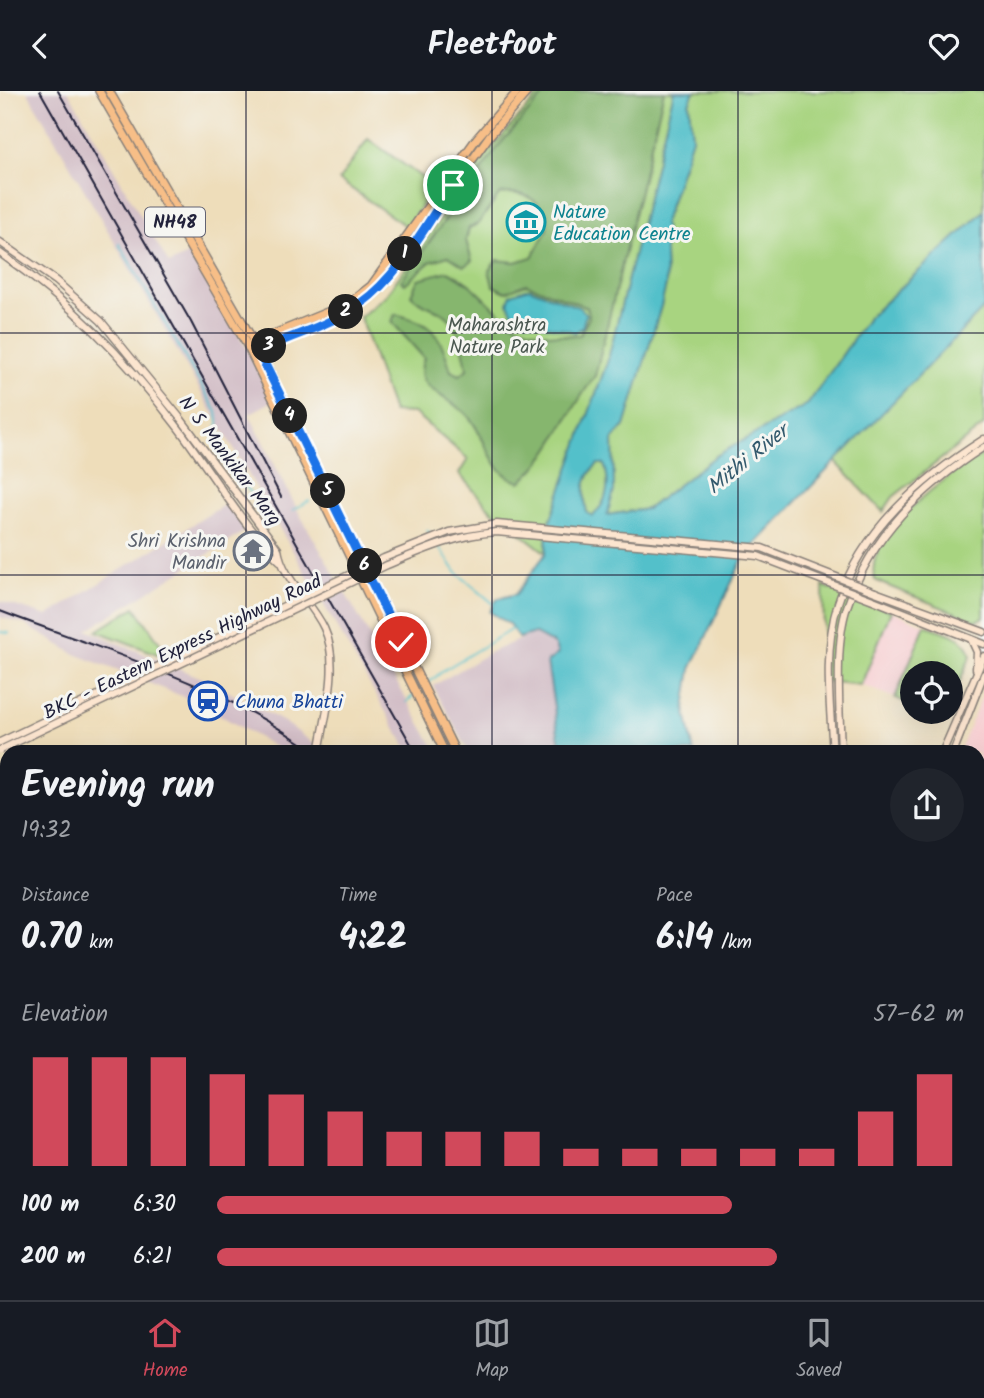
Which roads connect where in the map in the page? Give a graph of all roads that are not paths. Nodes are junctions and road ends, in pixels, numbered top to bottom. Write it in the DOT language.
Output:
graph roads {
  1 [pos="99,91"];
  2 [pos="109,91"];
  3 [pos="517,91"];
  4 [pos="528,91"];
  5 [pos="145,161"];
  6 [pos="0,241"];
  7 [pos="0,253"];
  8 [pos="50,277"];
  9 [pos="44,284"];
  10 [pos="81,303"];
  11 [pos="74,309"];
  12 [pos="253,348"];
  13 [pos="150,387"];
  14 [pos="277,398"];
  15 [pos="984,439"];
  16 [pos="984,447"];
  17 [pos="852,568"];
  18 [pos="863,573"];
  19 [pos="984,627"];
  20 [pos="974,629"];
  21 [pos="984,632"];
  22 [pos="399,638"];
  23 [pos="970,638"];
  24 [pos="390,642"];
  25 [pos="984,644"];
  26 [pos="984,656"];
  27 [pos="409,666"];
  28 [pos="975,671"];
  29 [pos="984,674"];
  30 [pos="0,742"];
  31 [pos="10,745"];
  32 [pos="320,745"];
  33 [pos="447,745"];
  34 [pos="833,745"];
  35 [pos="841,745"];
  36 [pos="945,745"];
  37 [pos="956,745"];
  1 -- 5 [label="main road, NH48"];
  2 -- 5 [label="main road, NH48"];
  3 -- 12 [label="main road"];
  4 -- 12 [label="main road"];
  5 -- 12 [label="main road, NH48"];
  6 -- 8 [label="main road, N S Mankikar Marg"];
  7 -- 9 [label="main road"];
  8 -- 9 [label="main road"];
  8 -- 10 [label="main road, N S Mankikar Marg"];
  9 -- 11 [label="main road"];
  10 -- 11 [label="main road"];
  10 -- 13 [label="main road, N S Mankikar Marg"];
  11 -- 13 [label="main road"];
  12 -- 14 [label="main road, NH48"];
  13 -- 32 [label="main road, N S Mankikar Marg"];
  14 -- 22 [label="main road, NH48"];
  14 -- 24 [label="main road, NH48"];
  15 -- 17 [label="main road"];
  16 -- 18 [label="main road"];
  17 -- 18 [label="main road"];
  17 -- 34 [label="main road"];
  18 -- 35 [label="main road"];
  19 -- 20 [label="main road"];
  20 -- 21 [label="main road, BKC - Eastern Express Highway Road"];
  20 -- 30 [label="main road, BKC - Eastern Express Highway Road, bridge"];
  22 -- 24 [label="main road"];
  22 -- 27 [label="main road, NH48"];
  23 -- 25 [label="main road, BKC - Eastern Express Highway Road"];
  23 -- 28 [label="main road"];
  23 -- 31 [label="main road, BKC - Eastern Express Highway Road, bridge"];
  24 -- 27 [label="main road, NH48"];
  26 -- 28 [label="main road"];
  27 -- 33 [label="main road"];
  28 -- 36 [label="main road"];
  29 -- 37 [label="main road"];
}
